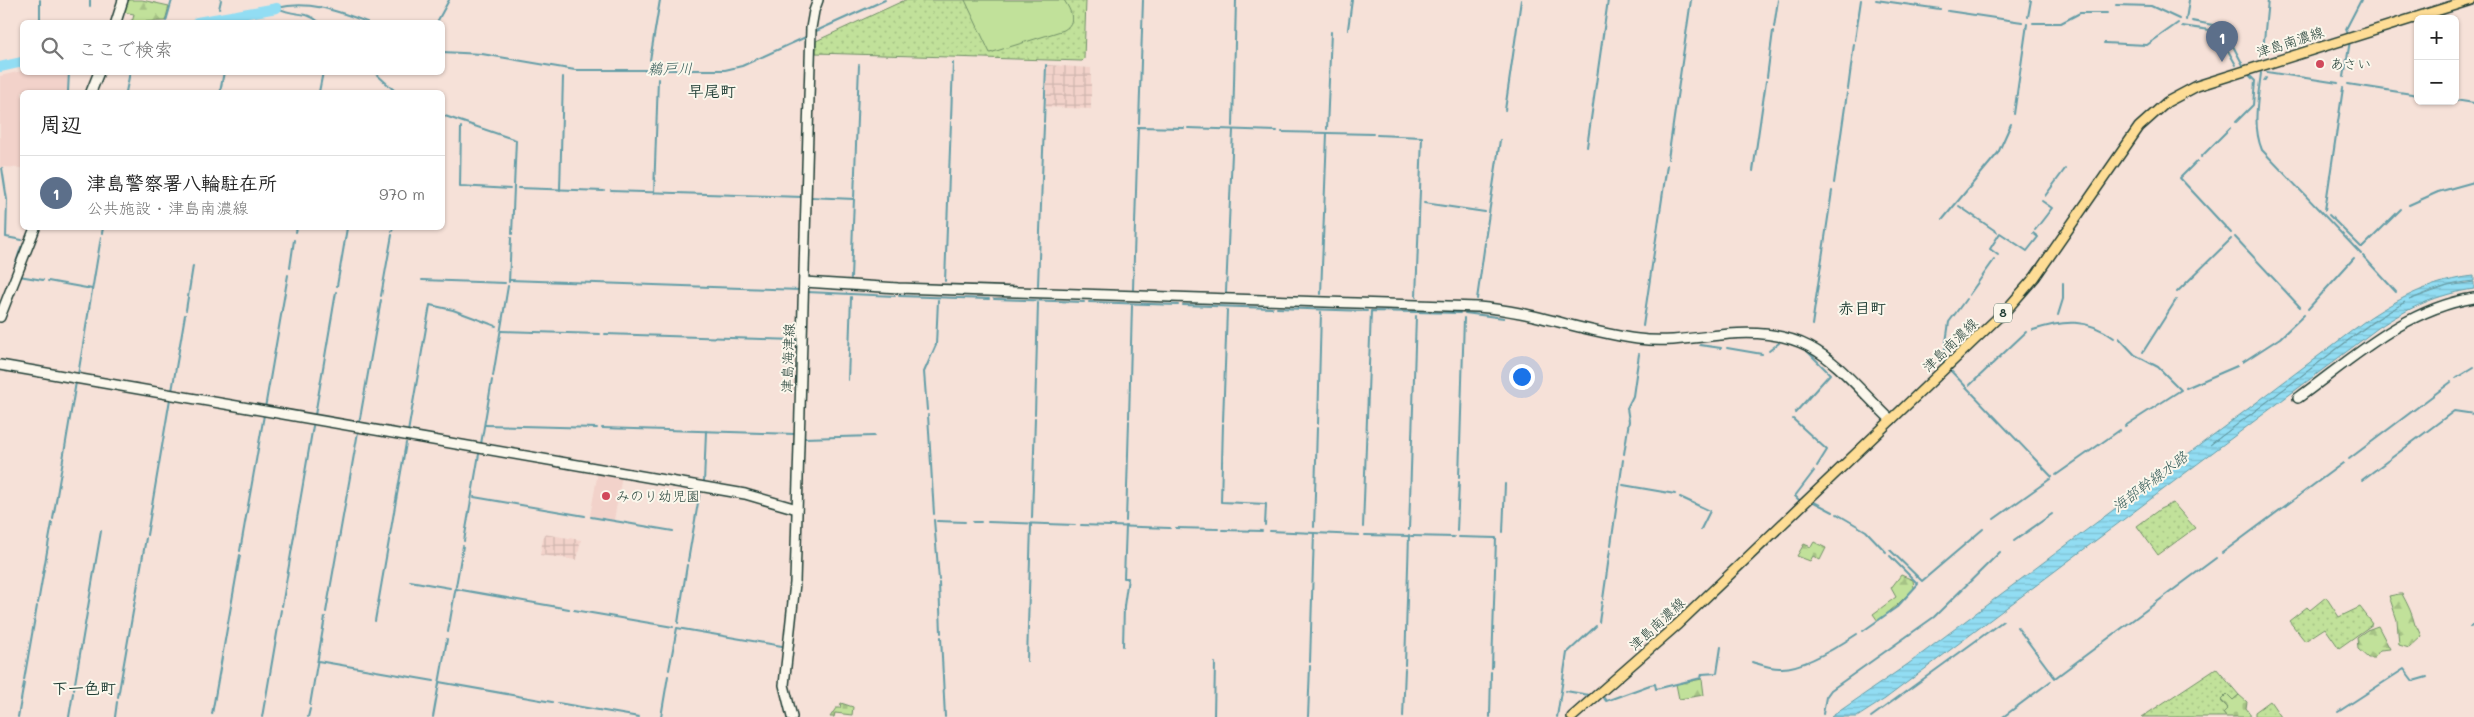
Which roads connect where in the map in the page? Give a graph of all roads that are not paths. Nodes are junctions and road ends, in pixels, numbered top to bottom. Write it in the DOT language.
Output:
graph roads {
  1 [pos="123,0"];
  2 [pos="818,0"];
  3 [pos="2471,0"];
  4 [pos="117,20"];
  5 [pos="98,75"];
  6 [pos="92,90"];
  7 [pos="34,230"];
  8 [pos="804,282"];
  9 [pos="2474,298"];
  10 [pos="0,317"];
  11 [pos="0,365"];
  12 [pos="2298,398"];
  13 [pos="1891,420"];
  14 [pos="797,509"];
  15 [pos="792,717"];
  16 [pos="1572,717"];
  1 -- 4 [label="street"];
  2 -- 8 [label="street, 津島海津線"];
  3 -- 13 [label="main road, 津島南濃線 / 8"];
  5 -- 6 [label="street"];
  7 -- 10 [label="street"];
  8 -- 13 [label="street"];
  8 -- 14 [label="street, 津島海津線"];
  9 -- 12 [label="street"];
  11 -- 14 [label="street"];
  13 -- 16 [label="main road, 津島南濃線 / 8"];
  14 -- 15 [label="street, 津島海津線"];
}
